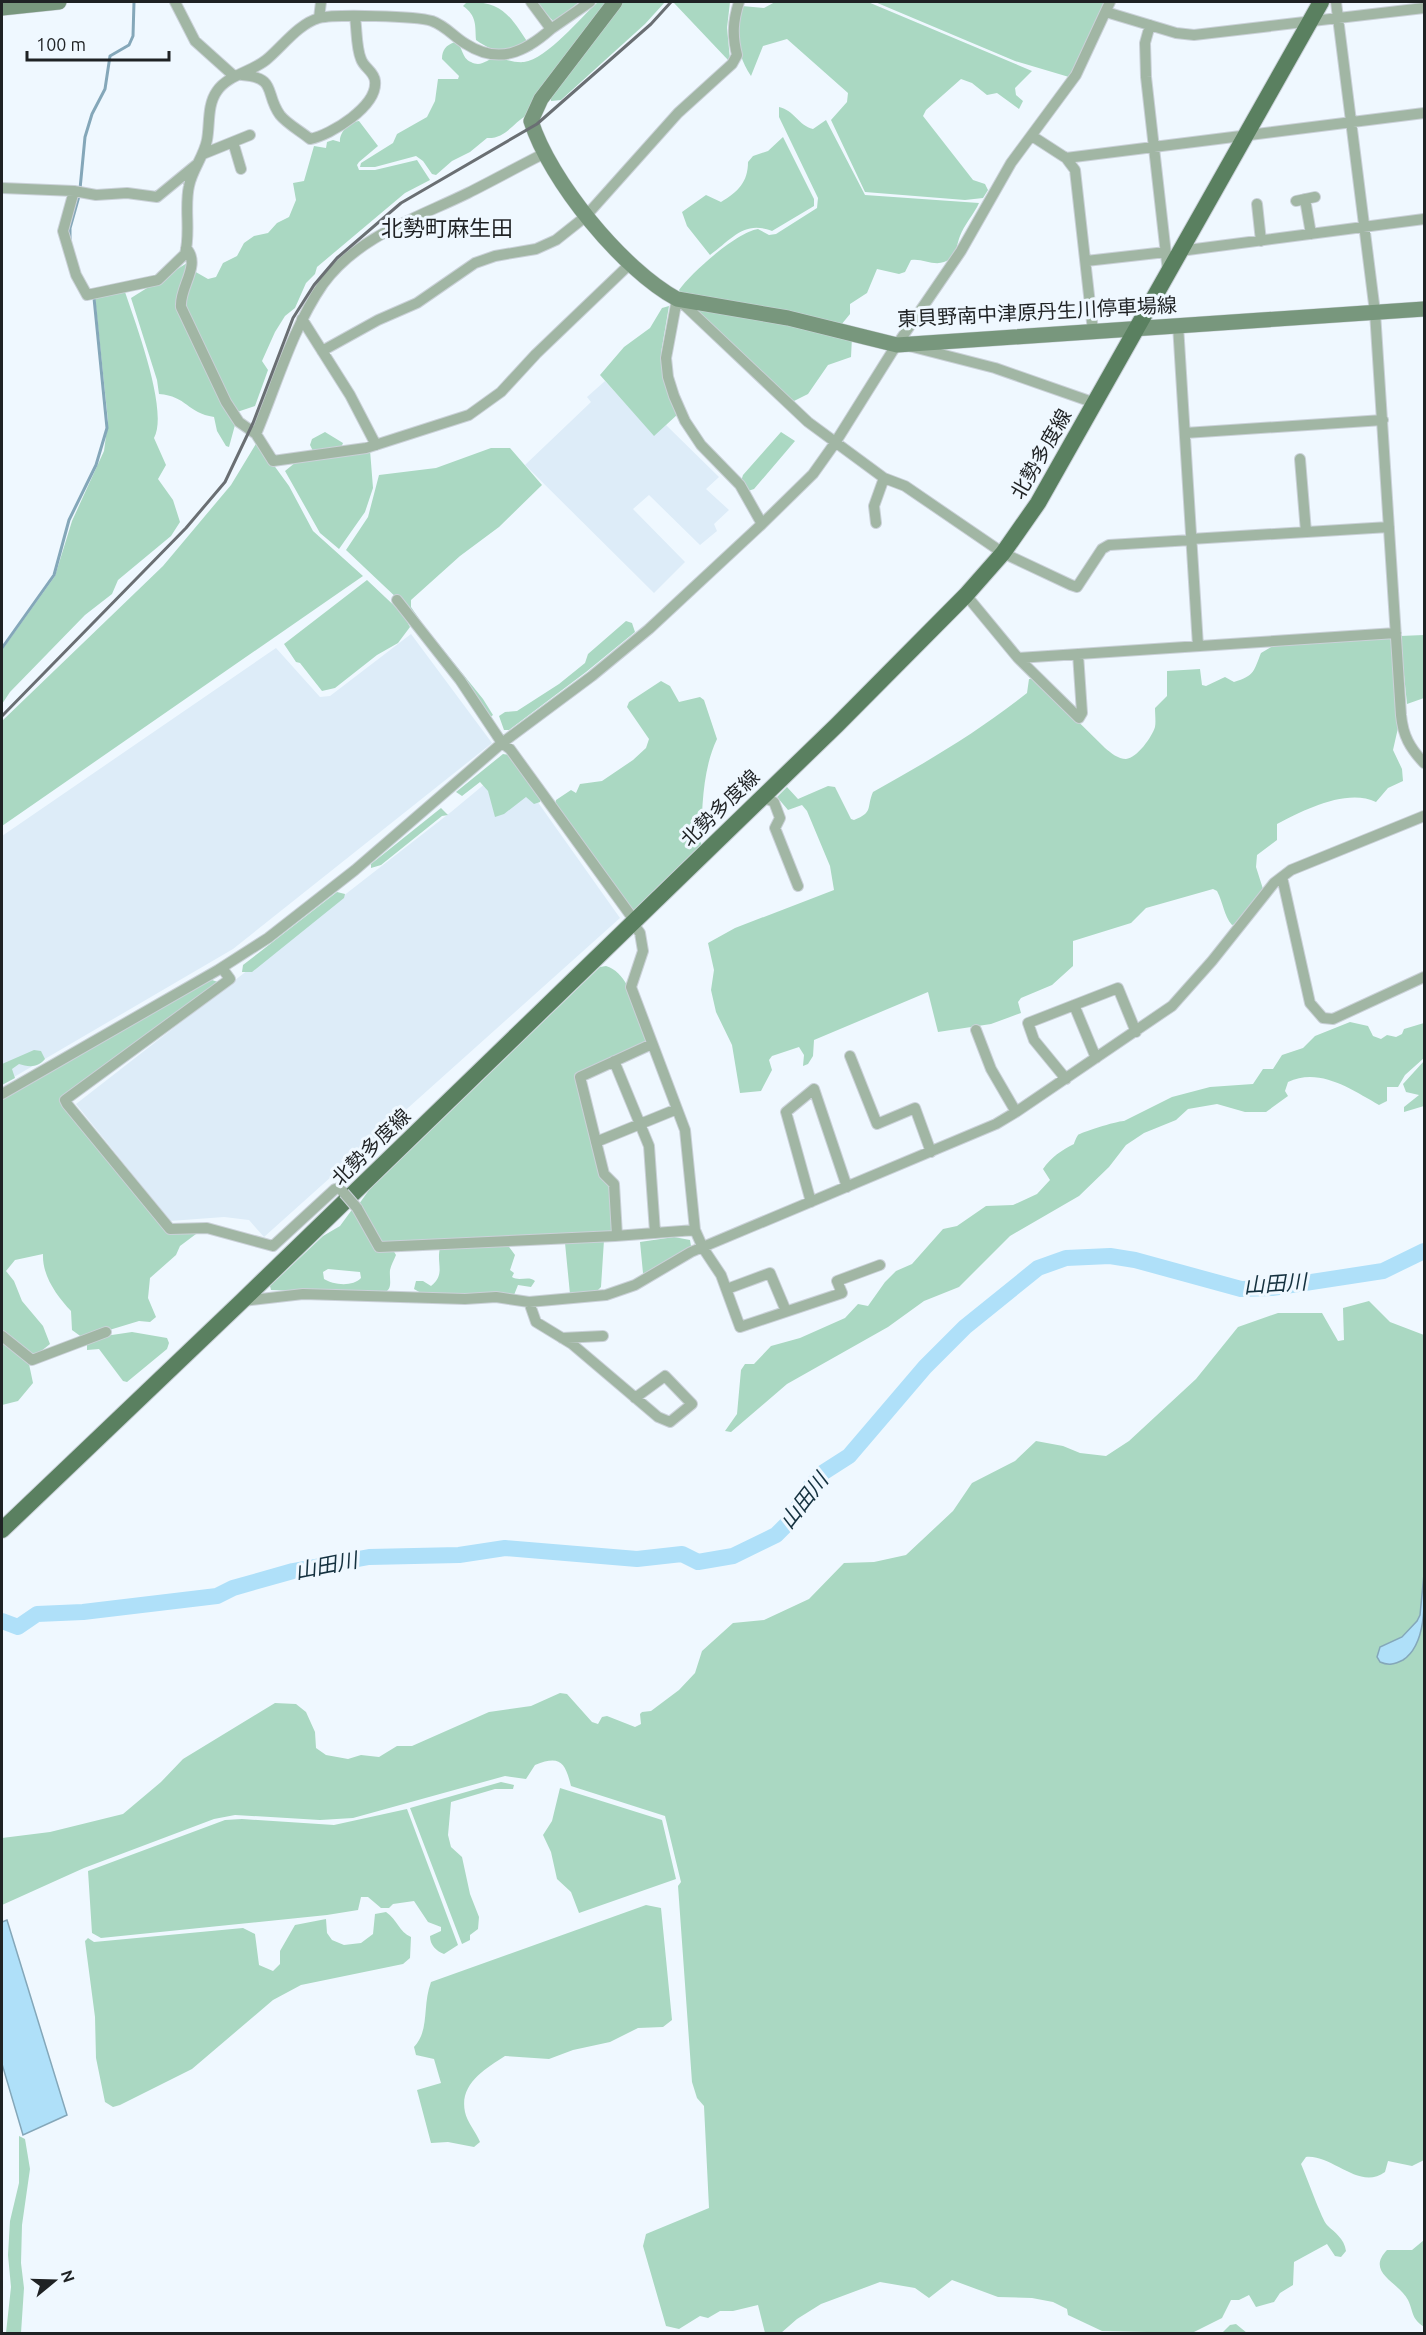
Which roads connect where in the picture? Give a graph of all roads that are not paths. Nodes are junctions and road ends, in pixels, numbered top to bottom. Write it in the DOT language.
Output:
graph roads {
  1 [pos="59,2"];
  2 [pos="175,2"];
  3 [pos="321,2"];
  4 [pos="531,2"];
  5 [pos="590,2"];
  6 [pos="615,2"];
  7 [pos="739,2"];
  8 [pos="1321,2"];
  9 [pos="1335,2"];
  10 [pos="1422,6"];
  11 [pos="1108,7"];
  12 [pos="2,8"];
  13 [pos="319,18"];
  14 [pos="355,18"];
  15 [pos="1338,18"];
  16 [pos="1310,22"];
  17 [pos="1150,25"];
  18 [pos="551,29"];
  19 [pos="238,76"];
  20 [pos="1425,113"];
  21 [pos="1351,123"];
  22 [pos="250,135"];
  23 [pos="1032,136"];
  24 [pos="1245,136"];
  25 [pos="233,142"];
  26 [pos="1154,147"];
  27 [pos="545,153"];
  28 [pos="1066,158"];
  29 [pos="200,159"];
  30 [pos="242,169"];
  31 [pos="2,188"];
  32 [pos="74,190"];
  33 [pos="1305,199"];
  34 [pos="1257,204"];
  35 [pos="585,217"];
  36 [pos="1425,219"];
  37 [pos="1364,227"];
  38 [pos="1311,234"];
  39 [pos="1261,241"];
  40 [pos="186,248"];
  41 [pos="1173,251"];
  42 [pos="1086,261"];
  43 [pos="631,262"];
  44 [pos="678,300"];
  45 [pos="1425,309"];
  46 [pos="1375,312"];
  47 [pos="302,319"];
  48 [pos="1178,325"];
  49 [pos="1137,328"];
  50 [pos="1093,331"];
  51 [pos="901,344"];
  52 [pos="322,351"];
  53 [pos="1095,403"];
  54 [pos="1383,420"];
  55 [pos="1185,433"];
  56 [pos="256,434"];
  57 [pos="835,443"];
  58 [pos="376,445"];
  59 [pos="1300,459"];
  60 [pos="884,478"];
  61 [pos="876,523"];
  62 [pos="762,524"];
  63 [pos="1389,527"];
  64 [pos="1306,532"];
  65 [pos="1191,540"];
  66 [pos="1003,553"];
  67 [pos="966,595"];
  68 [pos="397,600"];
  69 [pos="1396,633"];
  70 [pos="1198,646"];
  71 [pos="1078,654"];
  72 [pos="1018,658"];
  73 [pos="502,743"];
  74 [pos="1425,763"];
  75 [pos="762,797"];
  76 [pos="1425,816"];
  77 [pos="1282,877"];
  78 [pos="798,886"];
  79 [pos="633,921"];
  80 [pos="222,968"];
  81 [pos="1425,976"];
  82 [pos="1074,1005"];
  83 [pos="976,1030"];
  84 [pos="1136,1032"];
  85 [pos="652,1044"];
  86 [pos="850,1056"];
  87 [pos="1096,1058"];
  88 [pos="615,1061"];
  89 [pos="1066,1079"];
  90 [pos="2,1094"];
  91 [pos="677,1108"];
  92 [pos="1016,1112"];
  93 [pos="640,1124"];
  94 [pos="596,1142"];
  95 [pos="931,1152"];
  96 [pos="847,1187"];
  97 [pos="811,1202"];
  98 [pos="695,1230"];
  99 [pos="655,1232"];
  100 [pos="617,1235"];
  101 [pos="703,1248"];
  102 [pos="880,1265"];
  103 [pos="727,1288"];
  104 [pos="243,1301"];
  105 [pos="529,1302"];
  106 [pos="786,1311"];
  107 [pos="106,1332"];
  108 [pos="2,1336"];
  109 [pos="603,1336"];
  110 [pos="561,1338"];
  111 [pos="635,1398"];
  112 [pos="2,1530"];
  1 -- 12 [label="main road"];
  2 -- 19 [label="street"];
  3 -- 13 [label="street"];
  4 -- 18 [label="street"];
  5 -- 18 [label="street"];
  6 -- 27 [label="main road, 東貝野南中津原丹生川停車場線"];
  7 -- 35 [label="street"];
  8 -- 16 [label="main road, 北勢多度線"];
  9 -- 15 [label="street"];
  10 -- 15 [label="street"];
  11 -- 17 [label="street"];
  11 -- 23 [label="street"];
  13 -- 14 [label="street"];
  13 -- 19 [label="street"];
  14 -- 18 [label="street"];
  14 -- 19 [label="street"];
  15 -- 16 [label="street"];
  15 -- 21 [label="street"];
  16 -- 17 [label="street"];
  16 -- 24 [label="main road, 北勢多度線"];
  17 -- 26 [label="street"];
  19 -- 29 [label="street"];
  20 -- 21 [label="street"];
  21 -- 24 [label="street"];
  21 -- 37 [label="street"];
  22 -- 25 [label="street"];
  23 -- 28 [label="street"];
  23 -- 51 [label="street"];
  24 -- 26 [label="street"];
  24 -- 41 [label="main road, 北勢多度線"];
  25 -- 29 [label="street"];
  25 -- 30 [label="street"];
  26 -- 28 [label="street"];
  26 -- 41 [label="street"];
  27 -- 35 [label="main road, 東貝野南中津原丹生川停車場線"];
  27 -- 47 [label="street"];
  28 -- 42 [label="street"];
  29 -- 32 [label="street"];
  29 -- 40 [label="street"];
  31 -- 32 [label="street"];
  32 -- 40 [label="street"];
  33 -- 38 [label="street"];
  34 -- 39 [label="street"];
  35 -- 43 [label="main road, 東貝野南中津原丹生川停車場線"];
  35 -- 52 [label="street"];
  36 -- 37 [label="street"];
  37 -- 38 [label="street"];
  37 -- 46 [label="street"];
  38 -- 39 [label="street"];
  39 -- 41 [label="street"];
  40 -- 56 [label="street"];
  41 -- 42 [label="street"];
  41 -- 49 [label="main road, 北勢多度線"];
  42 -- 50 [label="street"];
  43 -- 44 [label="main road, 東貝野南中津原丹生川停車場線"];
  43 -- 58 [label="street"];
  44 -- 51 [label="main road, 東貝野南中津原丹生川停車場線"];
  44 -- 57 [label="street"];
  44 -- 62 [label="street"];
  45 -- 46 [label="main road, 東貝野南中津原丹生川停車場線"];
  46 -- 48 [label="main road, 東貝野南中津原丹生川停車場線"];
  46 -- 54 [label="street"];
  47 -- 52 [label="street"];
  47 -- 56 [label="street"];
  48 -- 49 [label="main road, 東貝野南中津原丹生川停車場線"];
  48 -- 55 [label="street"];
  49 -- 50 [label="main road, 東貝野南中津原丹生川停車場線"];
  49 -- 53 [label="main road, 北勢多度線"];
  50 -- 51 [label="main road, 東貝野南中津原丹生川停車場線"];
  51 -- 53 [label="street"];
  51 -- 57 [label="street"];
  52 -- 58 [label="street"];
  53 -- 66 [label="main road, 北勢多度線"];
  54 -- 55 [label="street"];
  54 -- 63 [label="street"];
  55 -- 65 [label="street"];
  56 -- 58 [label="street"];
  57 -- 60 [label="street"];
  57 -- 62 [label="street"];
  59 -- 64 [label="street"];
  60 -- 61 [label="street"];
  60 -- 66 [label="street"];
  62 -- 73 [label="street"];
  63 -- 64 [label="street"];
  63 -- 69 [label="street"];
  64 -- 65 [label="street"];
  65 -- 66 [label="street"];
  65 -- 70 [label="street"];
  66 -- 67 [label="main road, 北勢多度線"];
  67 -- 72 [label="street"];
  67 -- 75 [label="main road, 北勢多度線"];
  68 -- 73 [label="street"];
  69 -- 70 [label="street"];
  69 -- 74 [label="street"];
  70 -- 71 [label="street"];
  71 -- 72 [label="street"];
  71 -- 72 [label="street"];
  73 -- 79 [label="street"];
  73 -- 80 [label="street"];
  75 -- 78 [label="street"];
  75 -- 79 [label="main road, 北勢多度線"];
  76 -- 77 [label="street"];
  77 -- 81 [label="street"];
  77 -- 84 [label="street"];
  79 -- 85 [label="street"];
  79 -- 104 [label="main road, 北勢多度線"];
  80 -- 90 [label="street"];
  80 -- 100 [label="street, bridge"];
  82 -- 84 [label="street"];
  82 -- 87 [label="street"];
  82 -- 89 [label="street"];
  83 -- 92 [label="street"];
  84 -- 87 [label="street"];
  85 -- 88 [label="street"];
  85 -- 91 [label="street"];
  86 -- 95 [label="street"];
  87 -- 89 [label="street"];
  88 -- 93 [label="street"];
  88 -- 94 [label="street"];
  89 -- 92 [label="street"];
  91 -- 93 [label="street"];
  91 -- 98 [label="street"];
  92 -- 95 [label="street"];
  93 -- 94 [label="street"];
  93 -- 99 [label="street"];
  94 -- 100 [label="street"];
  95 -- 96 [label="street"];
  96 -- 97 [label="street"];
  96 -- 97 [label="street"];
  97 -- 101 [label="street"];
  98 -- 99 [label="street"];
  98 -- 101 [label="street"];
  99 -- 100 [label="street"];
  101 -- 103 [label="street"];
  101 -- 105 [label="street"];
  102 -- 106 [label="street"];
  103 -- 106 [label="street"];
  103 -- 106 [label="street"];
  104 -- 105 [label="street"];
  104 -- 112 [label="main road, 北勢多度線"];
  105 -- 110 [label="street"];
  107 -- 108 [label="street"];
  109 -- 110 [label="street"];
  110 -- 111 [label="street"];
  111 -- 111 [label="street"];
}
